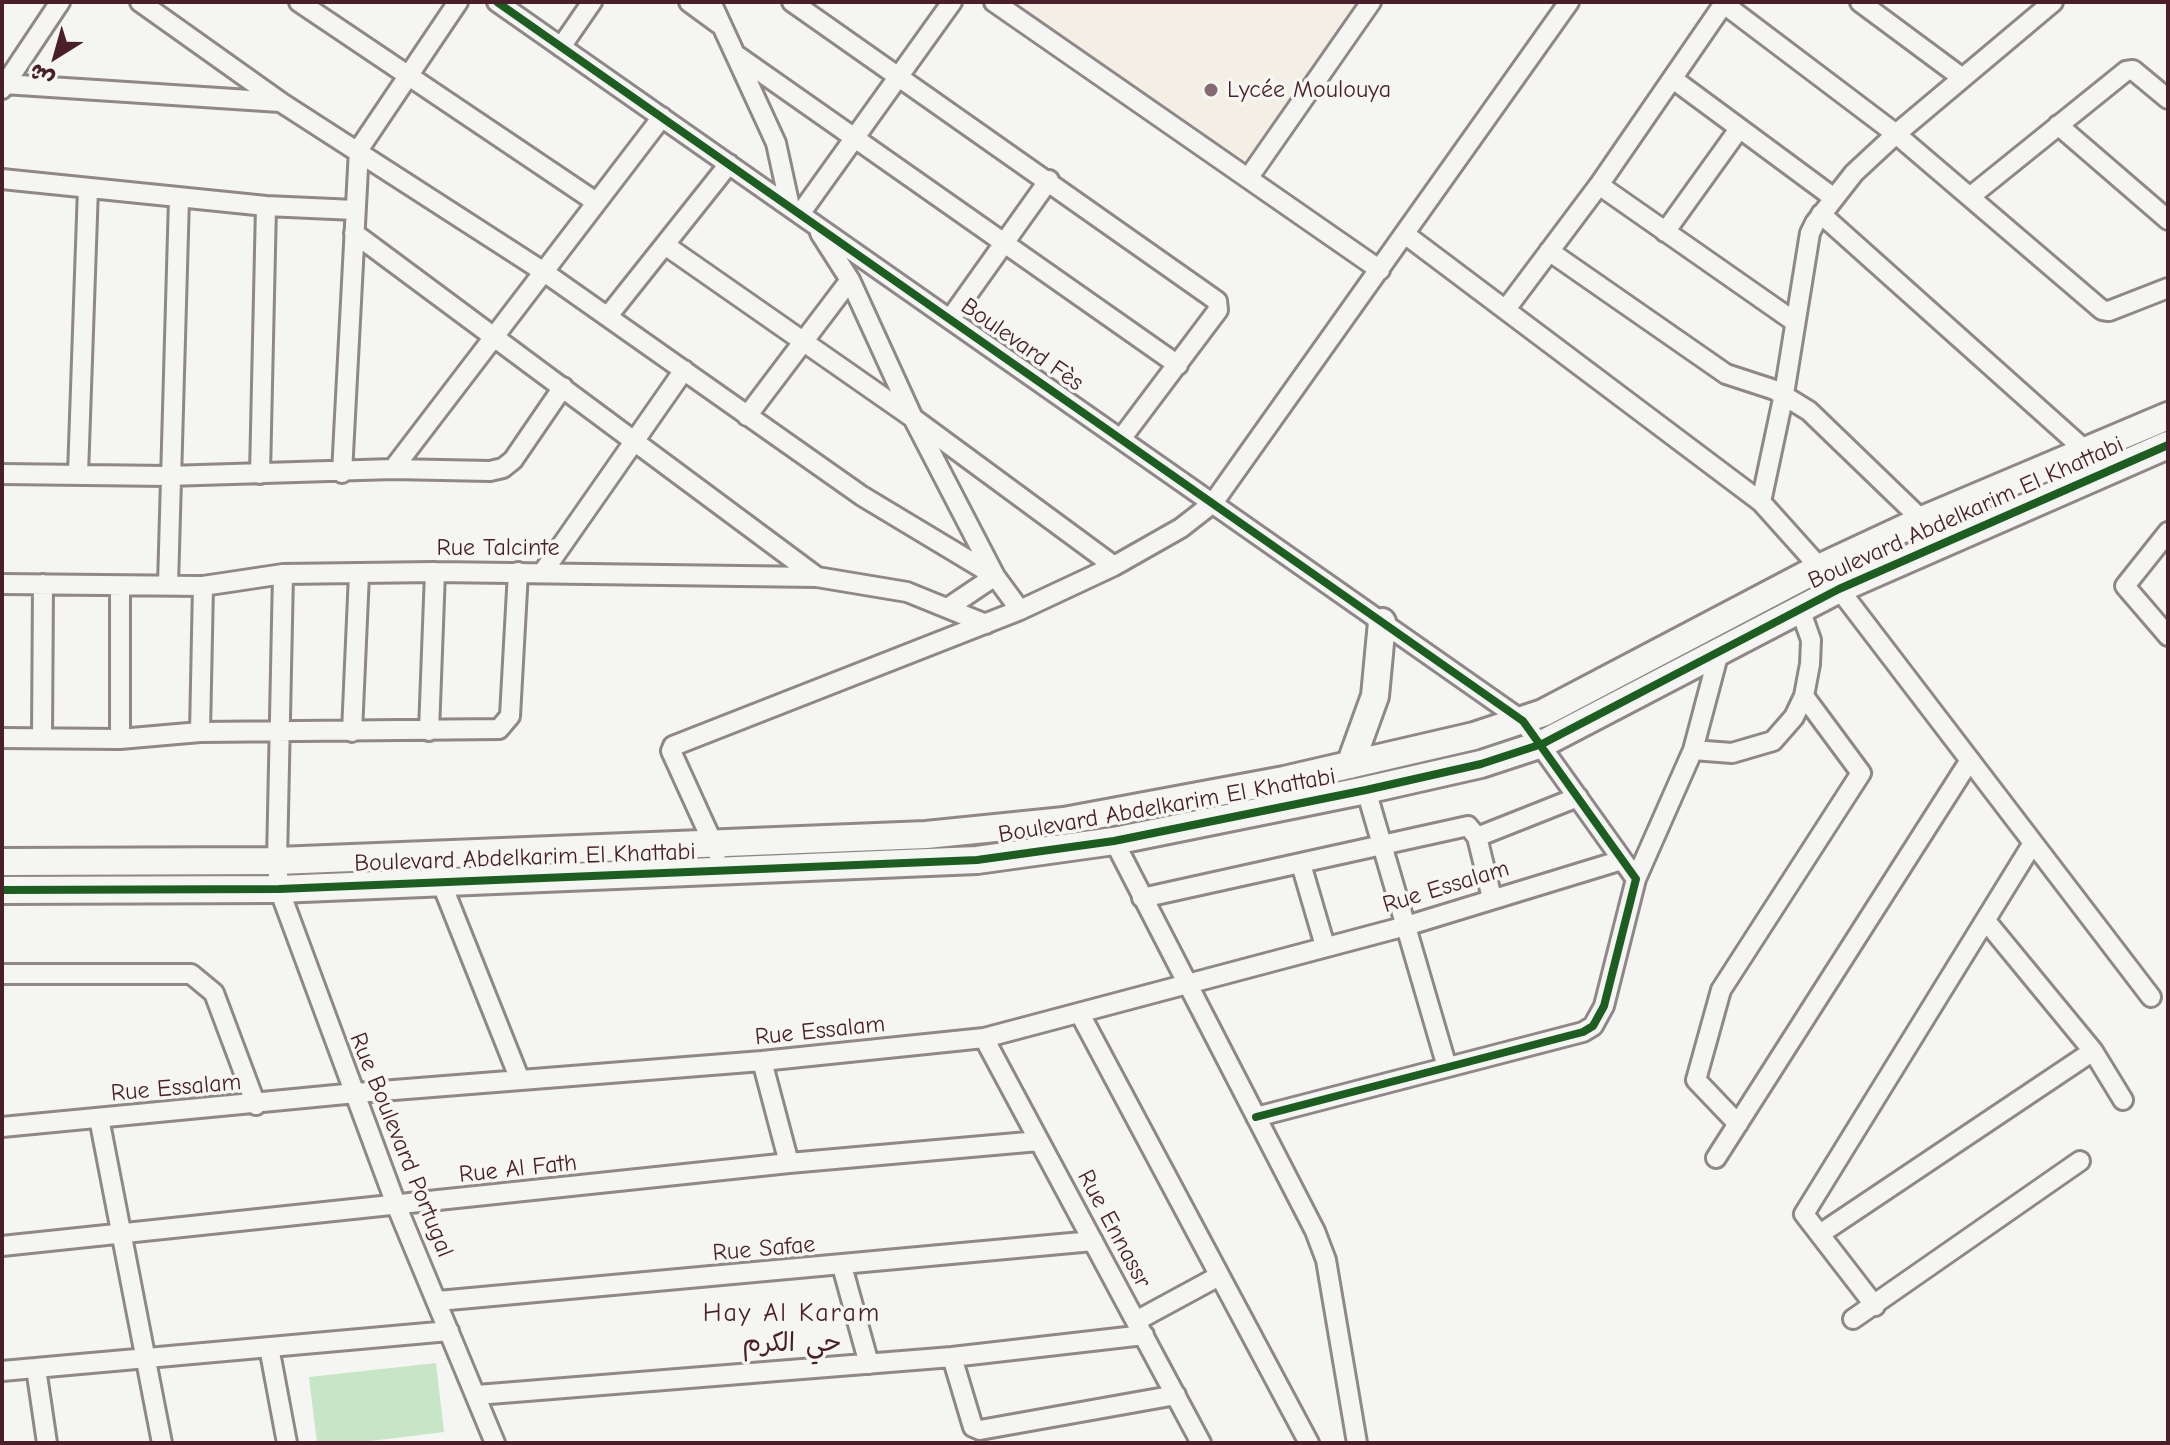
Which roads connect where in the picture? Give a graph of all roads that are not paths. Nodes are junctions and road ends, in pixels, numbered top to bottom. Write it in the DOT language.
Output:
graph roads {
  1 [pos="60,2"];
  2 [pos="140,2"];
  3 [pos="299,2"];
  4 [pos="458,2"];
  5 [pos="497,2"];
  6 [pos="592,2"];
  7 [pos="689,2"];
  8 [pos="711,2"];
  9 [pos="792,2"];
  10 [pos="952,2"];
  11 [pos="994,2"];
  12 [pos="1371,2"];
  13 [pos="1569,2"];
  14 [pos="1860,2"];
  15 [pos="1724,3"];
  16 [pos="2042,5"];
  17 [pos="721,25"];
  18 [pos="561,47"];
  19 [pos="735,54"];
  20 [pos="407,76"];
  21 [pos="899,76"];
  22 [pos="1961,77"];
  23 [pos="1673,79"];
  24 [pos="3,86"];
  25 [pos="2168,99"];
  26 [pos="282,103"];
  27 [pos="662,117"];
  28 [pos="2058,125"];
  29 [pos="1739,129"];
  30 [pos="1896,134"];
  31 [pos="855,137"];
  32 [pos="359,149"];
  33 [pos="729,164"];
  34 [pos="1249,177"];
  35 [pos="2,179"];
  36 [pos="1049,180"];
  37 [pos="1599,185"];
  38 [pos="88,188"];
  39 [pos="1971,196"];
  40 [pos="179,198"];
  41 [pos="1834,198"];
  42 [pos="596,202"];
  43 [pos="266,206"];
  44 [pos="355,210"];
  45 [pos="1821,214"];
  46 [pos="801,215"];
  47 [pos="2168,220"];
  48 [pos="1665,232"];
  49 [pos="354,233"];
  50 [pos="1406,235"];
  51 [pos="1004,244"];
  52 [pos="665,245"];
  53 [pos="1549,251"];
  54 [pos="1380,270"];
  55 [pos="544,272"];
  56 [pos="850,280"];
  57 [pos="2168,288"];
  58 [pos="1506,309"];
  59 [pos="608,316"];
  60 [pos="950,319"];
  61 [pos="1795,322"];
  62 [pos="497,337"];
  63 [pos="804,341"];
  64 [pos="1178,365"];
  65 [pos="684,370"];
  66 [pos="563,387"];
  67 [pos="1784,394"];
  68 [pos="747,416"];
  69 [pos="2168,416"];
  70 [pos="913,418"];
  71 [pos="1121,439"];
  72 [pos="636,440"];
  73 [pos="2167,446"];
  74 [pos="2086,451"];
  75 [pos="393,469"];
  76 [pos="342,473"];
  77 [pos="2,474"];
  78 [pos="78,474"];
  79 [pos="260,474"];
  80 [pos="168,476"];
  81 [pos="1761,502"];
  82 [pos="1213,503"];
  83 [pos="1922,520"];
  84 [pos="2168,532"];
  85 [pos="1114,566"];
  86 [pos="1821,567"];
  87 [pos="435,572"];
  88 [pos="518,572"];
  89 [pos="543,572"];
  90 [pos="283,574"];
  91 [pos="359,574"];
  92 [pos="995,576"];
  93 [pos="817,577"];
  94 [pos="2,584"];
  95 [pos="43,584"];
  96 [pos="168,585"];
  97 [pos="120,586"];
  98 [pos="203,586"];
  99 [pos="1839,589"];
  100 [pos="949,607"];
  101 [pos="1800,609"];
  102 [pos="1020,610"];
  103 [pos="1382,622"];
  104 [pos="986,624"];
  105 [pos="2168,636"];
  106 [pos="1719,652"];
  107 [pos="1804,696"];
  108 [pos="1523,721"];
  109 [pos="429,731"];
  110 [pos="200,732"];
  111 [pos="280,732"];
  112 [pos="352,732"];
  113 [pos="2,738"];
  114 [pos="42,738"];
  115 [pos="120,739"];
  116 [pos="1542,744"];
  117 [pos="1693,750"];
  118 [pos="1970,760"];
  119 [pos="1350,765"];
  120 [pos="1366,790"];
  121 [pos="1578,797"];
  122 [pos="1477,837"];
  123 [pos="1114,841"];
  124 [pos="2033,843"];
  125 [pos="1382,846"];
  126 [pos="718,857"];
  127 [pos="1622,860"];
  128 [pos="277,861"];
  129 [pos="2,862"];
  130 [pos="1301,864"];
  131 [pos="441,868"];
  132 [pos="1636,879"];
  133 [pos="279,889"];
  134 [pos="2,890"];
  135 [pos="1142,898"];
  136 [pos="1492,898"];
  137 [pos="1986,921"];
  138 [pos="1406,926"];
  139 [pos="1325,946"];
  140 [pos="2,974"];
  141 [pos="1183,982"];
  142 [pos="2151,997"];
  143 [pos="1080,1014"];
  144 [pos="984,1038"];
  145 [pos="2093,1051"];
  146 [pos="762,1061"];
  147 [pos="1447,1067"];
  148 [pos="520,1080"];
  149 [pos="356,1093"];
  150 [pos="2123,1100"];
  151 [pos="256,1105"];
  152 [pos="1256,1117"];
  153 [pos="99,1118"];
  154 [pos="1738,1124"];
  155 [pos="2,1127"];
  156 [pos="1039,1141"];
  157 [pos="1716,1158"];
  158 [pos="2080,1161"];
  159 [pos="789,1163"];
  160 [pos="397,1207"];
  161 [pos="1820,1234"];
  162 [pos="121,1235"];
  163 [pos="1093,1241"];
  164 [pos="2,1246"];
  165 [pos="842,1266"];
  166 [pos="1219,1276"];
  167 [pos="438,1301"];
  168 [pos="1875,1306"];
  169 [pos="1853,1319"];
  170 [pos="1140,1328"];
  171 [pos="449,1331"];
  172 [pos="269,1347"];
  173 [pos="952,1357"];
  174 [pos="147,1358"];
  175 [pos="869,1364"];
  176 [pos="36,1368"];
  177 [pos="2,1371"];
  178 [pos="477,1395"];
  179 [pos="1176,1395"];
  180 [pos="47,1443"];
  181 [pos="162,1443"];
  182 [pos="287,1443"];
  183 [pos="495,1443"];
  184 [pos="1201,1443"];
  185 [pos="1309,1443"];
  186 [pos="1357,1443"];
  1 -- 24 [label="street"];
  2 -- 26 [label="street"];
  3 -- 20 [label="street"];
  4 -- 20 [label="street"];
  5 -- 18 [label="street, Boulevard Fès"];
  6 -- 18 [label="street"];
  7 -- 17 [label="street"];
  8 -- 17 [label="street"];
  9 -- 21 [label="street"];
  10 -- 21 [label="street"];
  11 -- 34 [label="street"];
  12 -- 34 [label="street"];
  13 -- 50 [label="street"];
  14 -- 22 [label="street"];
  15 -- 23 [label="street"];
  15 -- 30 [label="street"];
  16 -- 22 [label="street"];
  17 -- 19 [label="street"];
  18 -- 27 [label="street, Boulevard Fès"];
  19 -- 31 [label="street"];
  19 -- 46 [label="street"];
  20 -- 32 [label="street"];
  20 -- 42 [label="street"];
  21 -- 31 [label="street"];
  21 -- 36 [label="street"];
  22 -- 30 [label="street"];
  23 -- 29 [label="street"];
  23 -- 37 [label="street"];
  24 -- 26 [label="street"];
  25 -- 28 [label="street"];
  26 -- 32 [label="street"];
  27 -- 33 [label="street, Boulevard Fès"];
  27 -- 42 [label="street"];
  28 -- 39 [label="street"];
  28 -- 47 [label="street"];
  29 -- 41 [label="street"];
  29 -- 48 [label="street"];
  30 -- 39 [label="street"];
  30 -- 41 [label="street"];
  31 -- 46 [label="street"];
  31 -- 51 [label="street"];
  32 -- 44 [label="street"];
  32 -- 55 [label="street"];
  33 -- 46 [label="street, Boulevard Fès"];
  33 -- 52 [label="street"];
  34 -- 54 [label="street"];
  35 -- 38 [label="street"];
  36 -- 51 [label="street"];
  36 -- 64 [label="street"];
  37 -- 48 [label="street"];
  37 -- 53 [label="street"];
  38 -- 40 [label="street"];
  38 -- 78 [label="street"];
  39 -- 57 [label="street"];
  40 -- 43 [label="street"];
  40 -- 80 [label="street"];
  41 -- 45 [label="street"];
  42 -- 55 [label="street"];
  43 -- 44 [label="street"];
  43 -- 79 [label="street"];
  44 -- 49 [label="street"];
  45 -- 61 [label="street"];
  45 -- 74 [label="street"];
  46 -- 56 [label="street"];
  46 -- 60 [label="street, Boulevard Fès"];
  48 -- 61 [label="street"];
  49 -- 62 [label="street"];
  49 -- 76 [label="street"];
  50 -- 54 [label="street"];
  50 -- 58 [label="street"];
  51 -- 60 [label="street"];
  51 -- 64 [label="street"];
  52 -- 59 [label="street"];
  52 -- 63 [label="street"];
  53 -- 58 [label="street"];
  53 -- 67 [label="street"];
  54 -- 82 [label="street"];
  55 -- 59 [label="street"];
  55 -- 62 [label="street"];
  56 -- 63 [label="street"];
  56 -- 70 [label="street"];
  58 -- 81 [label="street"];
  59 -- 65 [label="street"];
  60 -- 71 [label="street, Boulevard Fès"];
  61 -- 67 [label="street"];
  62 -- 66 [label="street"];
  62 -- 75 [label="street"];
  63 -- 68 [label="street"];
  63 -- 70 [label="street"];
  64 -- 71 [label="street"];
  65 -- 68 [label="street"];
  65 -- 72 [label="street"];
  66 -- 72 [label="street"];
  66 -- 75 [label="street"];
  67 -- 81 [label="street"];
  67 -- 83 [label="street"];
  68 -- 92 [label="street"];
  69 -- 74 [label="street, Boulevard Abdelkarim El Khattabi"];
  70 -- 85 [label="street"];
  70 -- 92 [label="street"];
  71 -- 82 [label="street, Boulevard Fès"];
  72 -- 89 [label="street"];
  72 -- 93 [label="street"];
  73 -- 99 [label="street, Boulevard Abdelkarim El Khattabi"];
  74 -- 83 [label="street, Boulevard Abdelkarim El Khattabi"];
  75 -- 76 [label="street"];
  76 -- 79 [label="street"];
  77 -- 78 [label="street"];
  78 -- 80 [label="street"];
  79 -- 80 [label="street"];
  80 -- 96 [label="street"];
  81 -- 86 [label="street"];
  82 -- 85 [label="street"];
  82 -- 103 [label="street, Boulevard Fès"];
  83 -- 86 [label="street, Boulevard Abdelkarim El Khattabi"];
  84 -- 105 [label="street"];
  85 -- 102 [label="street"];
  86 -- 99 [label="street"];
  86 -- 108 [label="street, Boulevard Abdelkarim El Khattabi"];
  87 -- 88 [label="street, Rue Talcinte"];
  87 -- 91 [label="street, Rue Talcinte"];
  87 -- 109 [label="street"];
  88 -- 89 [label="street, Rue Talcinte"];
  88 -- 109 [label="street"];
  89 -- 93 [label="street, Rue Talcinte"];
  90 -- 91 [label="street, Rue Talcinte"];
  90 -- 98 [label="street, Rue Talcinte"];
  90 -- 111 [label="street, Rue Boulevard Portugal"];
  91 -- 112 [label="street"];
  92 -- 100 [label="street"];
  92 -- 102 [label="street"];
  93 -- 100 [label="street, Rue Talcinte"];
  94 -- 95 [label="street, Rue Talcinte"];
  95 -- 97 [label="street, Rue Talcinte"];
  95 -- 114 [label="street"];
  96 -- 97 [label="street, Rue Talcinte"];
  96 -- 98 [label="street, Rue Talcinte"];
  97 -- 115 [label="street"];
  98 -- 110 [label="street"];
  99 -- 101 [label="street, Boulevard Abdelkarim El Khattabi"];
  99 -- 118 [label="street"];
  100 -- 104 [label="street, Rue Talcinte"];
  101 -- 106 [label="street, Boulevard Abdelkarim El Khattabi"];
  101 -- 107 [label="street"];
  102 -- 104 [label="street"];
  103 -- 108 [label="street, Boulevard Fès"];
  103 -- 119 [label="street"];
  104 -- 126 [label="street"];
  106 -- 116 [label="street, Boulevard Abdelkarim El Khattabi"];
  106 -- 117 [label="street"];
  107 -- 117 [label="street"];
  107 -- 154 [label="street"];
  108 -- 116 [label="street, Boulevard Fès"];
  108 -- 119 [label="street, Boulevard Abdelkarim El Khattabi"];
  109 -- 112 [label="street"];
  110 -- 111 [label="street"];
  110 -- 115 [label="street"];
  111 -- 112 [label="street"];
  111 -- 128 [label="street, Rue Boulevard Portugal"];
  113 -- 114 [label="street"];
  114 -- 115 [label="street"];
  116 -- 120 [label="street, Boulevard Abdelkarim El Khattabi"];
  116 -- 121 [label="street, Boulevard Fès"];
  117 -- 132 [label="street"];
  118 -- 124 [label="street"];
  118 -- 154 [label="street"];
  119 -- 126 [label="street, Boulevard Abdelkarim El Khattabi"];
  120 -- 123 [label="street, Boulevard Abdelkarim El Khattabi"];
  120 -- 125 [label="street"];
  121 -- 122 [label="street"];
  121 -- 127 [label="street, Boulevard Fès"];
  122 -- 125 [label="street"];
  122 -- 136 [label="street"];
  123 -- 126 [label="street, Boulevard Abdelkarim El Khattabi"];
  123 -- 135 [label="street"];
  124 -- 137 [label="street"];
  124 -- 142 [label="street"];
  125 -- 130 [label="street"];
  125 -- 138 [label="street"];
  126 -- 131 [label="street, Boulevard Abdelkarim El Khattabi"];
  127 -- 132 [label="street, Boulevard Fès"];
  127 -- 136 [label="street, Rue Essalam"];
  128 -- 129 [label="street, Boulevard Abdelkarim El Khattabi"];
  128 -- 131 [label="street, Boulevard Abdelkarim El Khattabi"];
  128 -- 133 [label="street, Rue Boulevard Portugal"];
  130 -- 135 [label="street"];
  130 -- 139 [label="street"];
  131 -- 133 [label="street, Boulevard Abdelkarim El Khattabi"];
  131 -- 148 [label="street"];
  132 -- 147 [label="street"];
  133 -- 134 [label="street, Boulevard Abdelkarim El Khattabi"];
  133 -- 149 [label="street, Rue Boulevard Portugal"];
  135 -- 141 [label="street"];
  136 -- 138 [label="street, Rue Essalam"];
  137 -- 145 [label="street"];
  137 -- 161 [label="street"];
  138 -- 139 [label="street, Rue Essalam"];
  138 -- 147 [label="street"];
  139 -- 141 [label="street, Rue Essalam"];
  140 -- 151 [label="street"];
  141 -- 143 [label="street, Rue Essalam"];
  141 -- 152 [label="street"];
  143 -- 144 [label="street, Rue Essalam"];
  143 -- 166 [label="street"];
  144 -- 146 [label="street, Rue Essalam"];
  144 -- 156 [label="street, Rue Ennassr"];
  145 -- 150 [label="street"];
  145 -- 161 [label="street"];
  146 -- 148 [label="street, Rue Essalam"];
  146 -- 159 [label="street"];
  147 -- 152 [label="street"];
  148 -- 149 [label="street, Rue Essalam"];
  149 -- 151 [label="street, Rue Essalam"];
  149 -- 160 [label="street, Rue Boulevard Portugal"];
  151 -- 153 [label="street, Rue Essalam"];
  152 -- 186 [label="street"];
  153 -- 155 [label="street, Rue Essalam"];
  153 -- 162 [label="street"];
  154 -- 157 [label="street"];
  156 -- 159 [label="street, Rue Al Fath"];
  156 -- 163 [label="street, Rue Ennassr"];
  158 -- 168 [label="street"];
  159 -- 160 [label="street, Rue Al Fath"];
  160 -- 162 [label="street, Rue Al Fath"];
  160 -- 167 [label="street, Rue Boulevard Portugal"];
  161 -- 168 [label="street"];
  162 -- 164 [label="street, Rue Al Fath"];
  162 -- 174 [label="street"];
  163 -- 165 [label="street, Rue Safae"];
  163 -- 170 [label="street, Rue Ennassr"];
  165 -- 167 [label="street, Rue Safae"];
  165 -- 175 [label="street"];
  166 -- 170 [label="street"];
  166 -- 185 [label="street"];
  167 -- 171 [label="street, Rue Boulevard Portugal"];
  168 -- 169 [label="street"];
  170 -- 173 [label="street"];
  170 -- 179 [label="street, Rue Ennassr"];
  171 -- 172 [label="street"];
  171 -- 178 [label="street, Rue Boulevard Portugal"];
  172 -- 174 [label="street"];
  172 -- 182 [label="street"];
  173 -- 175 [label="street"];
  173 -- 179 [label="street"];
  174 -- 176 [label="street"];
  174 -- 181 [label="street"];
  175 -- 178 [label="street"];
  176 -- 177 [label="street"];
  176 -- 180 [label="street"];
  178 -- 183 [label="street, Rue Boulevard Portugal"];
  179 -- 184 [label="street, Rue Ennassr"];
}
